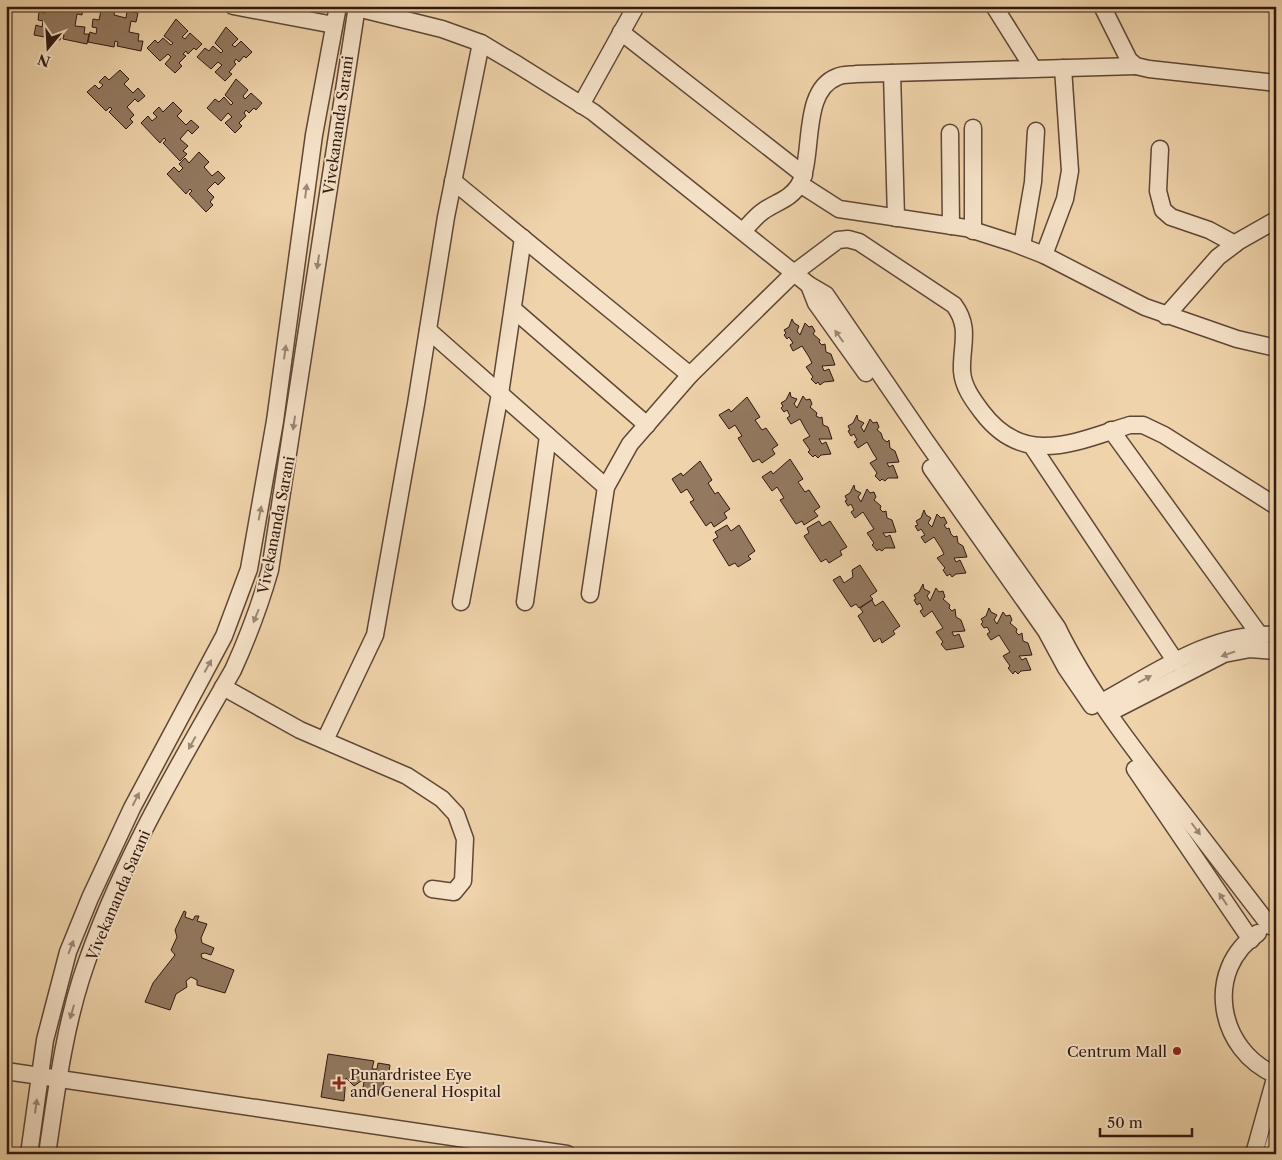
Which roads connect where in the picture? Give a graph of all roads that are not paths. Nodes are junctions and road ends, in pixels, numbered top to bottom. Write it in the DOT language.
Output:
graph roads {
  1 [pos="233,6"];
  2 [pos="338,6"];
  3 [pos="636,6"];
  4 [pos="994,6"];
  5 [pos="1102,6"];
  6 [pos="357,7"];
  7 [pos="256,8"];
  8 [pos="334,25"];
  9 [pos="621,32"];
  10 [pos="481,44"];
  11 [pos="1136,66"];
  12 [pos="1033,68"];
  13 [pos="1063,68"];
  14 [pos="892,73"];
  15 [pos="1276,83"];
  16 [pos="581,105"];
  17 [pos="973,128"];
  18 [pos="1036,131"];
  19 [pos="950,133"];
  20 [pos="1160,149"];
  21 [pos="802,180"];
  22 [pos="453,181"];
  23 [pos="896,218"];
  24 [pos="1275,221"];
  25 [pos="951,226"];
  26 [pos="973,230"];
  27 [pos="743,231"];
  28 [pos="523,238"];
  29 [pos="1235,244"];
  30 [pos="1022,246"];
  31 [pos="1044,255"];
  32 [pos="794,273"];
  33 [pos="809,285"];
  34 [pos="292,306"];
  35 [pos="310,309"];
  36 [pos="513,309"];
  37 [pos="1166,316"];
  38 [pos="428,330"];
  39 [pos="1276,348"];
  40 [pos="690,374"];
  41 [pos="500,394"];
  42 [pos="647,425"];
  43 [pos="1111,430"];
  44 [pos="548,436"];
  45 [pos="1032,446"];
  46 [pos="606,487"];
  47 [pos="1276,506"];
  48 [pos="590,594"];
  49 [pos="461,602"];
  50 [pos="525,602"];
  51 [pos="1259,634"];
  52 [pos="1276,635"];
  53 [pos="1276,651"];
  54 [pos="1176,662"];
  55 [pos="219,694"];
  56 [pos="1110,713"];
  57 [pos="325,740"];
  58 [pos="1162,791"];
  59 [pos="432,889"];
  60 [pos="1273,925"];
  61 [pos="1251,940"];
  62 [pos="6,1071"];
  63 [pos="1276,1075"];
  64 [pos="40,1076"];
  65 [pos="59,1078"];
  66 [pos="1276,1138"];
  67 [pos="495,1149"];
  68 [pos="29,1154"];
  69 [pos="47,1154"];
  70 [pos="567,1154"];
  71 [pos="1254,1154"];
  72 [pos="1271,1154"];
  1 -- 7 [label="street"];
  2 -- 8 [label="street, Vivekananda Sarani"];
  3 -- 9 [label="street"];
  4 -- 12 [label="street"];
  5 -- 11 [label="street"];
  6 -- 10 [label="street"];
  6 -- 35 [label="street, Vivekananda Sarani, one-way"];
  7 -- 8 [label="street"];
  34 -- 8 [label="street, Vivekananda Sarani, one-way"];
  9 -- 16 [label="street"];
  9 -- 21 [label="street"];
  10 -- 16 [label="street"];
  10 -- 22 [label="street"];
  11 -- 13 [label="street"];
  11 -- 15 [label="street"];
  12 -- 13 [label="street"];
  12 -- 14 [label="street"];
  13 -- 31 [label="street"];
  14 -- 21 [label="street"];
  14 -- 23 [label="street"];
  16 -- 27 [label="street"];
  17 -- 26 [label="street"];
  18 -- 30 [label="street"];
  19 -- 25 [label="street"];
  20 -- 29 [label="street"];
  21 -- 23 [label="street"];
  21 -- 27 [label="street"];
  22 -- 28 [label="street"];
  22 -- 38 [label="street"];
  23 -- 25 [label="street"];
  24 -- 29 [label="street"];
  25 -- 26 [label="street"];
  26 -- 30 [label="street"];
  27 -- 32 [label="street"];
  28 -- 36 [label="street"];
  28 -- 40 [label="street"];
  29 -- 37 [label="street"];
  30 -- 31 [label="street"];
  31 -- 37 [label="street"];
  32 -- 33 [label="street"];
  32 -- 40 [label="street"];
  32 -- 45 [label="street"];
  33 -- 56 [label="street"];
  58 -- 33 [label="street, one-way"];
  34 -- 35 [label="street"];
  64 -- 34 [label="street, Vivekananda Sarani, one-way"];
  35 -- 55 [label="street, Vivekananda Sarani, one-way"];
  36 -- 41 [label="street"];
  36 -- 42 [label="street"];
  37 -- 39 [label="street"];
  38 -- 41 [label="street"];
  38 -- 57 [label="street"];
  40 -- 42 [label="street"];
  41 -- 44 [label="street"];
  41 -- 49 [label="street"];
  42 -- 46 [label="street"];
  43 -- 45 [label="street"];
  43 -- 47 [label="street"];
  43 -- 51 [label="street"];
  44 -- 46 [label="street"];
  44 -- 50 [label="street"];
  45 -- 54 [label="street"];
  46 -- 48 [label="street"];
  51 -- 52 [label="street"];
  51 -- 54 [label="street"];
  53 -- 56 [label="street, one-way"];
  56 -- 54 [label="street, one-way"];
  55 -- 57 [label="street"];
  55 -- 65 [label="street, Vivekananda Sarani, one-way"];
  56 -- 58 [label="street"];
  57 -- 59 [label="street"];
  58 -- 60 [label="street, one-way"];
  61 -- 58 [label="street, one-way"];
  60 -- 61 [label="street"];
  61 -- 63 [label="street"];
  62 -- 64 [label="street"];
  63 -- 71 [label="street"];
  64 -- 65 [label="street"];
  68 -- 64 [label="street, Vivekananda Sarani, one-way"];
  65 -- 67 [label="street"];
  65 -- 69 [label="street, Vivekananda Sarani"];
  66 -- 72 [label="street"];
  67 -- 70 [label="street"];
}
